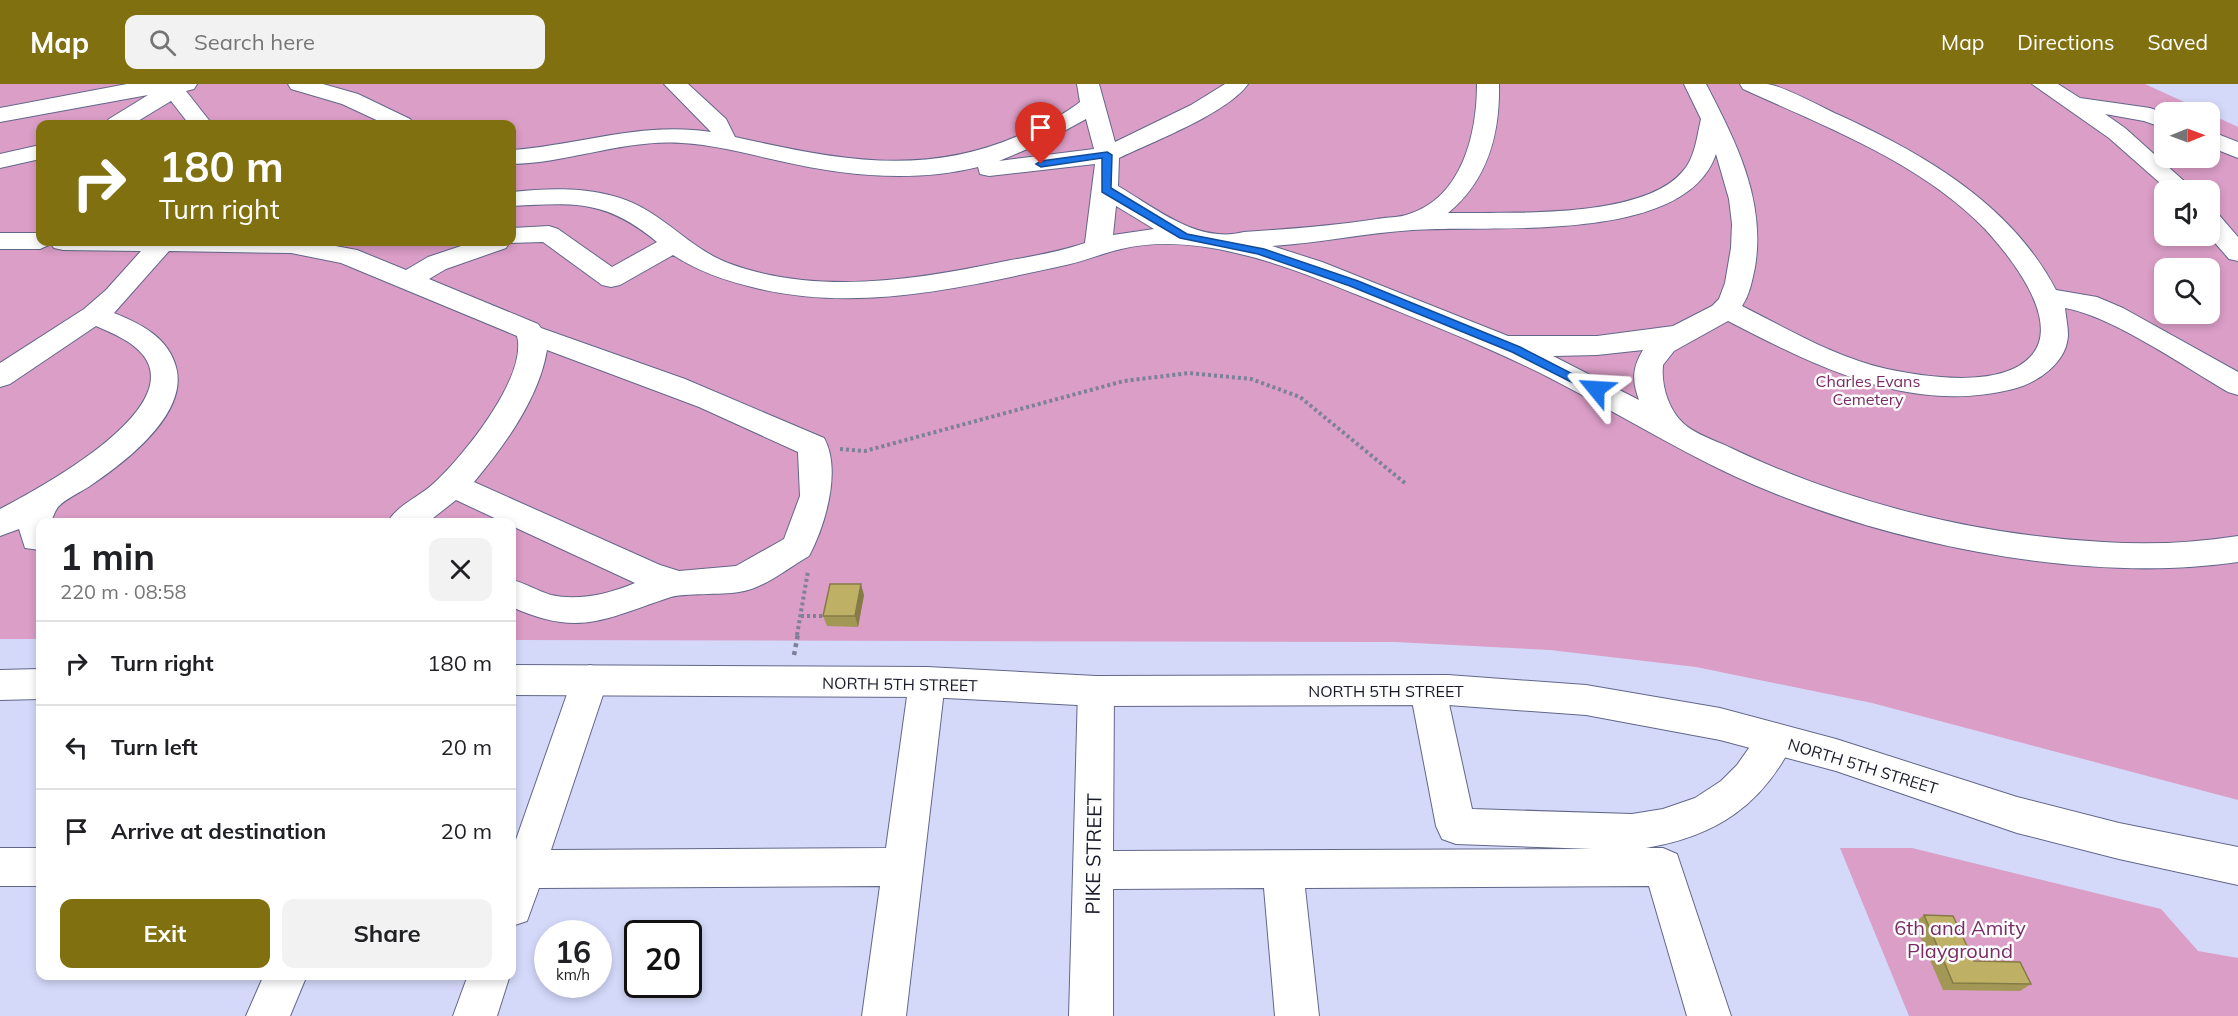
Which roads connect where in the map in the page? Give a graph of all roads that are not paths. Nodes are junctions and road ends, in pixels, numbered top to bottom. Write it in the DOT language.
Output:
graph roads {
  1 [pos="299,84"];
  2 [pos="675,84"];
  3 [pos="1237,84"];
  4 [pos="1488,84"];
  5 [pos="2043,84"];
  6 [pos="174,86"];
  7 [pos="1730,89"];
  8 [pos="1090,92"];
  9 [pos="2072,102"];
  10 [pos="0,115"];
  11 [pos="2154,117"];
  12 [pos="1713,118"];
  13 [pos="123,120"];
  14 [pos="198,120"];
  15 [pos="393,120"];
  16 [pos="723,140"];
  17 [pos="2220,143"];
  18 [pos="2238,151"];
  19 [pos="36,153"];
  20 [pos="1107,155"];
  21 [pos="516,156"];
  22 [pos="0,161"];
  23 [pos="918,170"];
  24 [pos="2171,180"];
  25 [pos="1106,189"];
  26 [pos="516,199"];
  27 [pos="1413,222"];
  28 [pos="2220,232"];
  29 [pos="516,236"];
  30 [pos="1183,236"];
  31 [pos="0,241"];
  32 [pos="36,241"];
  33 [pos="1222,242"];
  34 [pos="674,243"];
  35 [pos="159,246"];
  36 [pos="298,246"];
  37 [pos="486,246"];
  38 [pos="1098,246"];
  39 [pos="2238,253"];
  40 [pos="407,281"];
  41 [pos="2048,297"];
  42 [pos="1726,309"];
  43 [pos="94,315"];
  44 [pos="1680,334"];
  45 [pos="533,335"];
  46 [pos="1489,338"];
  47 [pos="52,345"];
  48 [pos="0,356"];
  49 [pos="0,376"];
  50 [pos="2238,385"];
  51 [pos="1670,427"];
  52 [pos="452,485"];
  53 [pos="46,499"];
  54 [pos="36,518"];
  55 [pos="409,518"];
  56 [pos="0,524"];
  57 [pos="36,538"];
  58 [pos="0,544"];
  59 [pos="2238,549"];
  60 [pos="672,582"];
  61 [pos="516,594"];
  62 [pos="516,680"];
  63 [pos="590,680"];
  64 [pos="927,682"];
  65 [pos="36,684"];
  66 [pos="0,685"];
  67 [pos="1428,690"];
  68 [pos="1096,691"];
  69 [pos="1776,739"];
  70 [pos="2238,866"];
  71 [pos="0,867"];
  72 [pos="36,867"];
  73 [pos="903,867"];
  74 [pos="525,869"];
  75 [pos="1283,869"];
  76 [pos="1093,870"];
  77 [pos="516,896"];
  78 [pos="284,980"];
  79 [pos="487,980"];
  80 [pos="268,1016"];
  81 [pos="475,1016"];
  82 [pos="884,1016"];
  83 [pos="1091,1016"];
  84 [pos="1297,1016"];
  85 [pos="1709,1016"];
  1 -- 15 [label="main road"];
  2 -- 16 [label="main road"];
  3 -- 20 [label="main road"];
  4 -- 27 [label="main road"];
  5 -- 9 [label="main road"];
  6 -- 10 [label="main road"];
  6 -- 13 [label="main road"];
  6 -- 14 [label="main road"];
  7 -- 12 [label="main road"];
  7 -- 41 [label="main road"];
  8 -- 20 [label="main road"];
  8 -- 23 [label="main road"];
  9 -- 11 [label="main road"];
  9 -- 24 [label="main road"];
  12 -- 27 [label="main road"];
  12 -- 42 [label="main road"];
  16 -- 21 [label="main road"];
  16 -- 23 [label="main road"];
  17 -- 18 [label="main road"];
  19 -- 22 [label="main road"];
  20 -- 23 [label="main road"];
  20 -- 25 [label="main road"];
  25 -- 30 [label="main road"];
  25 -- 38 [label="main road"];
  26 -- 34 [label="main road"];
  27 -- 33 [label="main road"];
  28 -- 39 [label="main road"];
  29 -- 34 [label="main road"];
  30 -- 33 [label="main road"];
  30 -- 38 [label="main road"];
  31 -- 32 [label="main road"];
  33 -- 46 [label="main road"];
  34 -- 38 [label="main road"];
  35 -- 43 [label="main road"];
  36 -- 40 [label="main road"];
  37 -- 40 [label="main road"];
  40 -- 45 [label="main road"];
  41 -- 42 [label="main road"];
  41 -- 50 [label="main road"];
  42 -- 44 [label="main road"];
  43 -- 47 [label="main road"];
  43 -- 53 [label="main road"];
  44 -- 46 [label="main road"];
  44 -- 51 [label="main road"];
  45 -- 52 [label="main road"];
  45 -- 60 [label="main road"];
  46 -- 51 [label="main road"];
  47 -- 48 [label="main road"];
  47 -- 49 [label="main road"];
  51 -- 59 [label="main road"];
  52 -- 55 [label="main road"];
  52 -- 60 [label="main road"];
  53 -- 54 [label="main road"];
  53 -- 56 [label="main road"];
  57 -- 58 [label="main road"];
  60 -- 61 [label="main road"];
  62 -- 63 [label="main road, NORTH 5TH STREET"];
  63 -- 64 [label="main road, NORTH 5TH STREET"];
  63 -- 74 [label="main road"];
  64 -- 68 [label="main road, NORTH 5TH STREET"];
  64 -- 73 [label="main road"];
  65 -- 66 [label="main road"];
  67 -- 68 [label="main road, NORTH 5TH STREET"];
  67 -- 69 [label="main road, NORTH 5TH STREET"];
  67 -- 69 [label="main road"];
  68 -- 76 [label="main road, PIKE STREET"];
  69 -- 70 [label="main road, NORTH 5TH STREET"];
  71 -- 72 [label="main road"];
  73 -- 74 [label="main road"];
  73 -- 82 [label="main road"];
  74 -- 77 [label="main road"];
  75 -- 76 [label="main road"];
  75 -- 84 [label="main road"];
  75 -- 85 [label="main road"];
  76 -- 83 [label="main road, PIKE STREET"];
  78 -- 80 [label="main road"];
  79 -- 81 [label="main road"];
}
